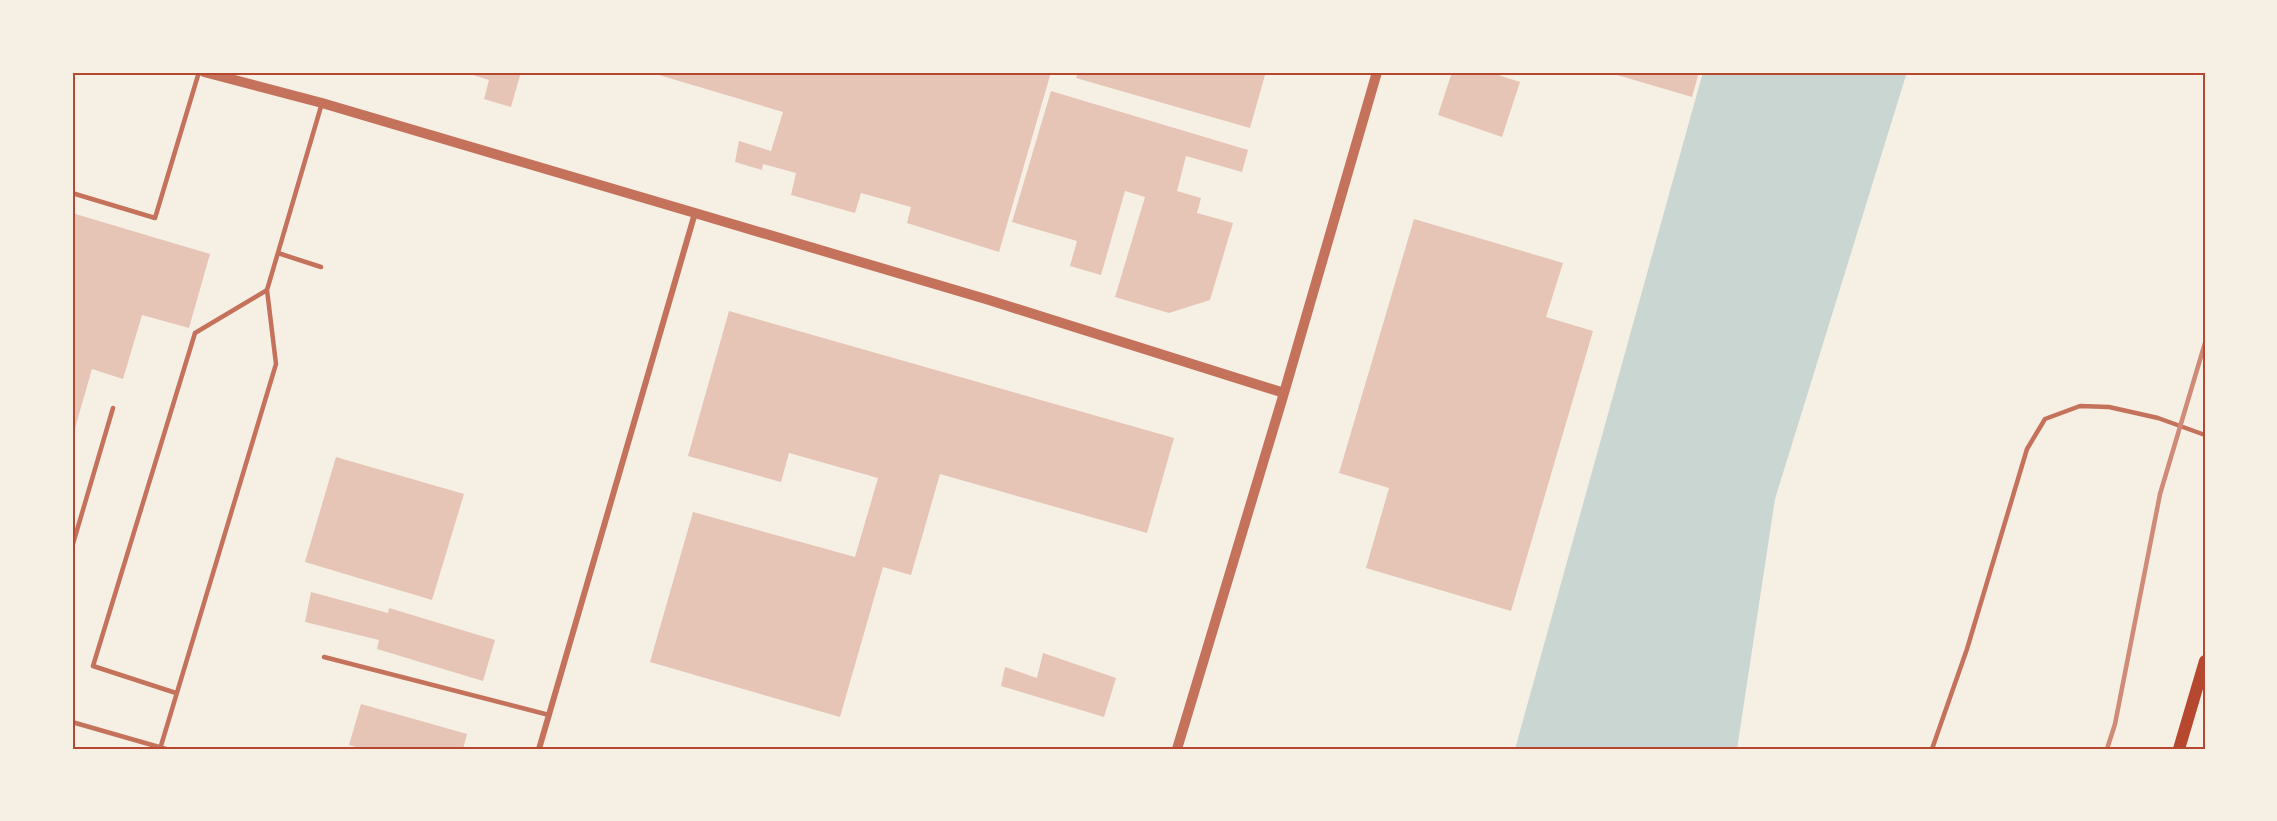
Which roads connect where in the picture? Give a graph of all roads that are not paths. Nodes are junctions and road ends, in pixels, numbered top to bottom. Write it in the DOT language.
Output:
graph roads {
  1 [pos="199,72"];
  2 [pos="204,72"];
  3 [pos="1377,72"];
  4 [pos="322,103"];
  5 [pos="72,193"];
  6 [pos="695,213"];
  7 [pos="278,253"];
  8 [pos="321,267"];
  9 [pos="267,290"];
  10 [pos="1284,393"];
  11 [pos="112,408"];
  12 [pos="2205,435"];
  13 [pos="72,547"];
  14 [pos="324,657"];
  15 [pos="2205,661"];
  16 [pos="176,693"];
  17 [pos="549,715"];
  18 [pos="72,722"];
  19 [pos="160,748"];
  20 [pos="166,749"];
  21 [pos="539,749"];
  22 [pos="1177,749"];
  23 [pos="1932,749"];
  24 [pos="2179,749"];
  1 -- 5 [label="lane"];
  2 -- 4 [label="street"];
  3 -- 10 [label="street"];
  4 -- 6 [label="street"];
  4 -- 7 [label="lane"];
  6 -- 10 [label="street"];
  6 -- 17 [label="street"];
  7 -- 8 [label="lane"];
  7 -- 9 [label="lane"];
  9 -- 16 [label="lane"];
  9 -- 16 [label="lane"];
  10 -- 22 [label="street"];
  11 -- 13 [label="lane"];
  12 -- 23 [label="lane"];
  14 -- 17 [label="lane"];
  15 -- 24 [label="main road"];
  16 -- 19 [label="lane"];
  17 -- 21 [label="street"];
  18 -- 19 [label="lane"];
  19 -- 20 [label="lane"];
}
